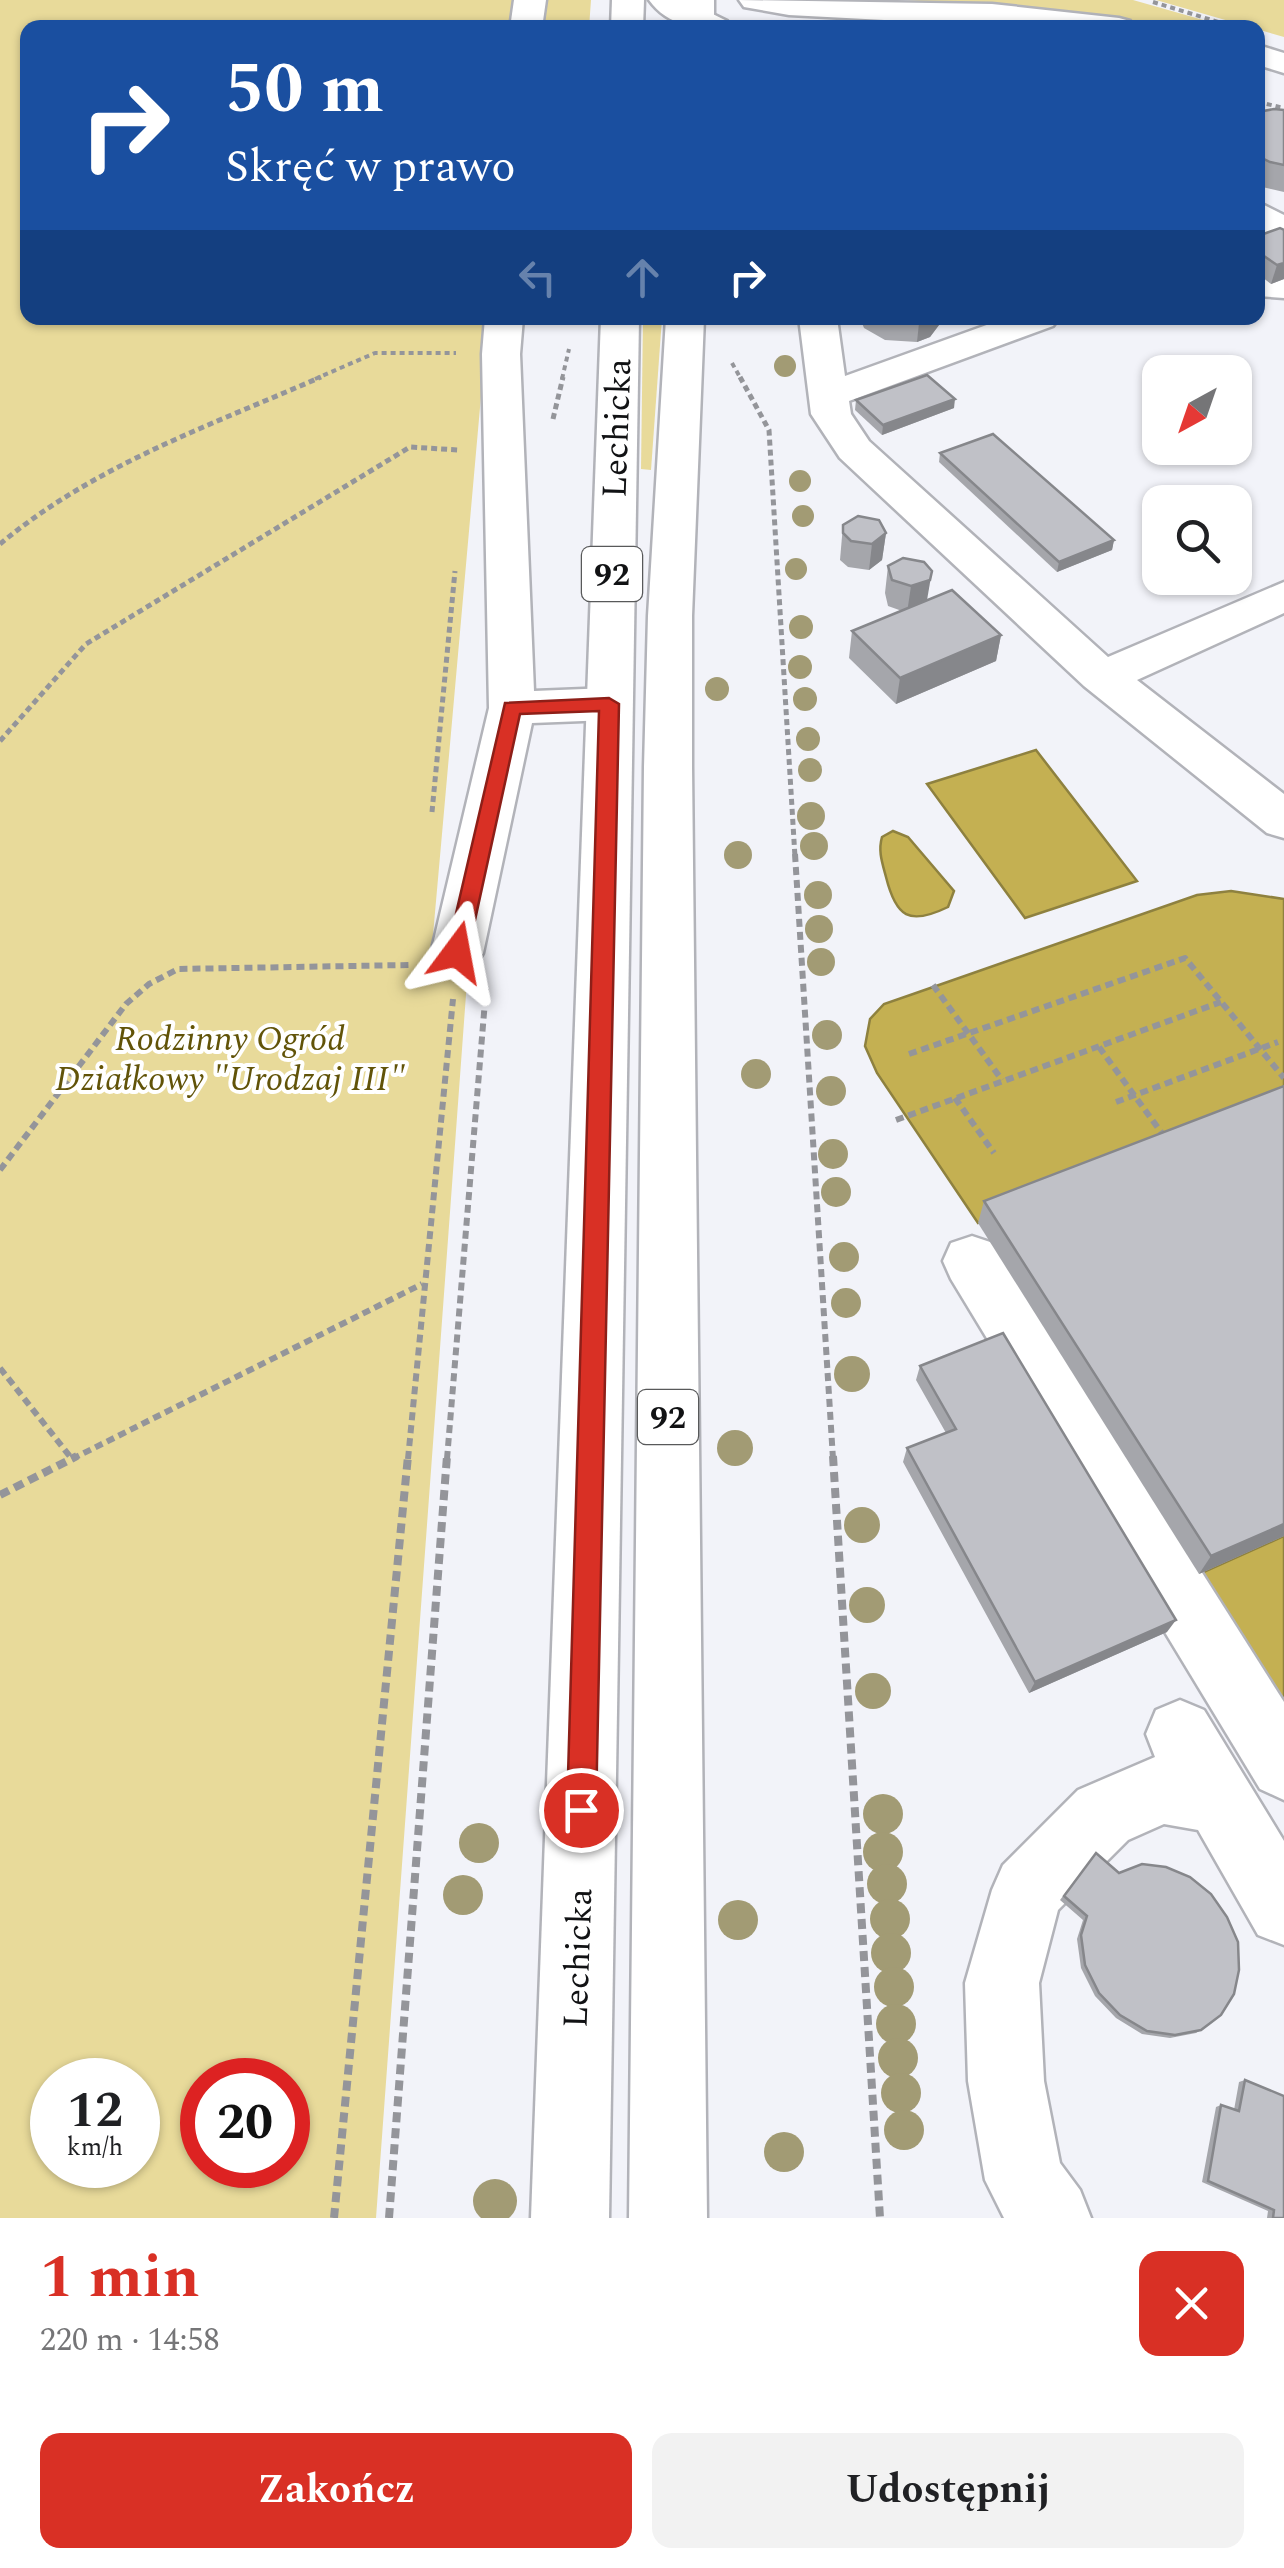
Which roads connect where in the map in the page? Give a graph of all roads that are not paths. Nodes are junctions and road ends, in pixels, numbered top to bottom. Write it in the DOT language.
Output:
graph roads {
  1 [pos="665,0"];
  2 [pos="755,0"];
  3 [pos="789,6"];
  4 [pos="697,20"];
  5 [pos="705,20"];
  6 [pos="1048,20"];
  7 [pos="620,325"];
  8 [pos="685,325"];
  9 [pos="819,325"];
  10 [pos="1021,325"];
  11 [pos="502,336"];
  12 [pos="829,395"];
  13 [pos="1284,596"];
  14 [pos="1104,678"];
  15 [pos="609,704"];
  16 [pos="512,708"];
  17 [pos="1284,820"];
  18 [pos="454,968"];
  19 [pos="972,1261"];
  20 [pos="1180,1734"];
  21 [pos="1284,1765"];
  22 [pos="1219,1799"];
  23 [pos="1284,1909"];
  24 [pos="570,2218"];
  25 [pos="668,2218"];
  26 [pos="1052,2218"];
  1 -- 4 [label="main road"];
  2 -- 3 [label="main road"];
  3 -- 5 [label="main road"];
  3 -- 6 [label="main road"];
  7 -- 15 [label="main road, Lechicka / 92"];
  8 -- 25 [label="main road, Lechicka / 92"];
  9 -- 12 [label="main road"];
  10 -- 12 [label="main road"];
  11 -- 16 [label="main road"];
  12 -- 14 [label="main road"];
  13 -- 14 [label="main road"];
  14 -- 17 [label="main road"];
  15 -- 16 [label="main road"];
  15 -- 24 [label="main road, Lechicka / 92"];
  16 -- 18 [label="main road"];
  19 -- 21 [label="main road"];
  20 -- 22 [label="main road"];
  22 -- 23 [label="main road"];
  22 -- 26 [label="main road"];
}
